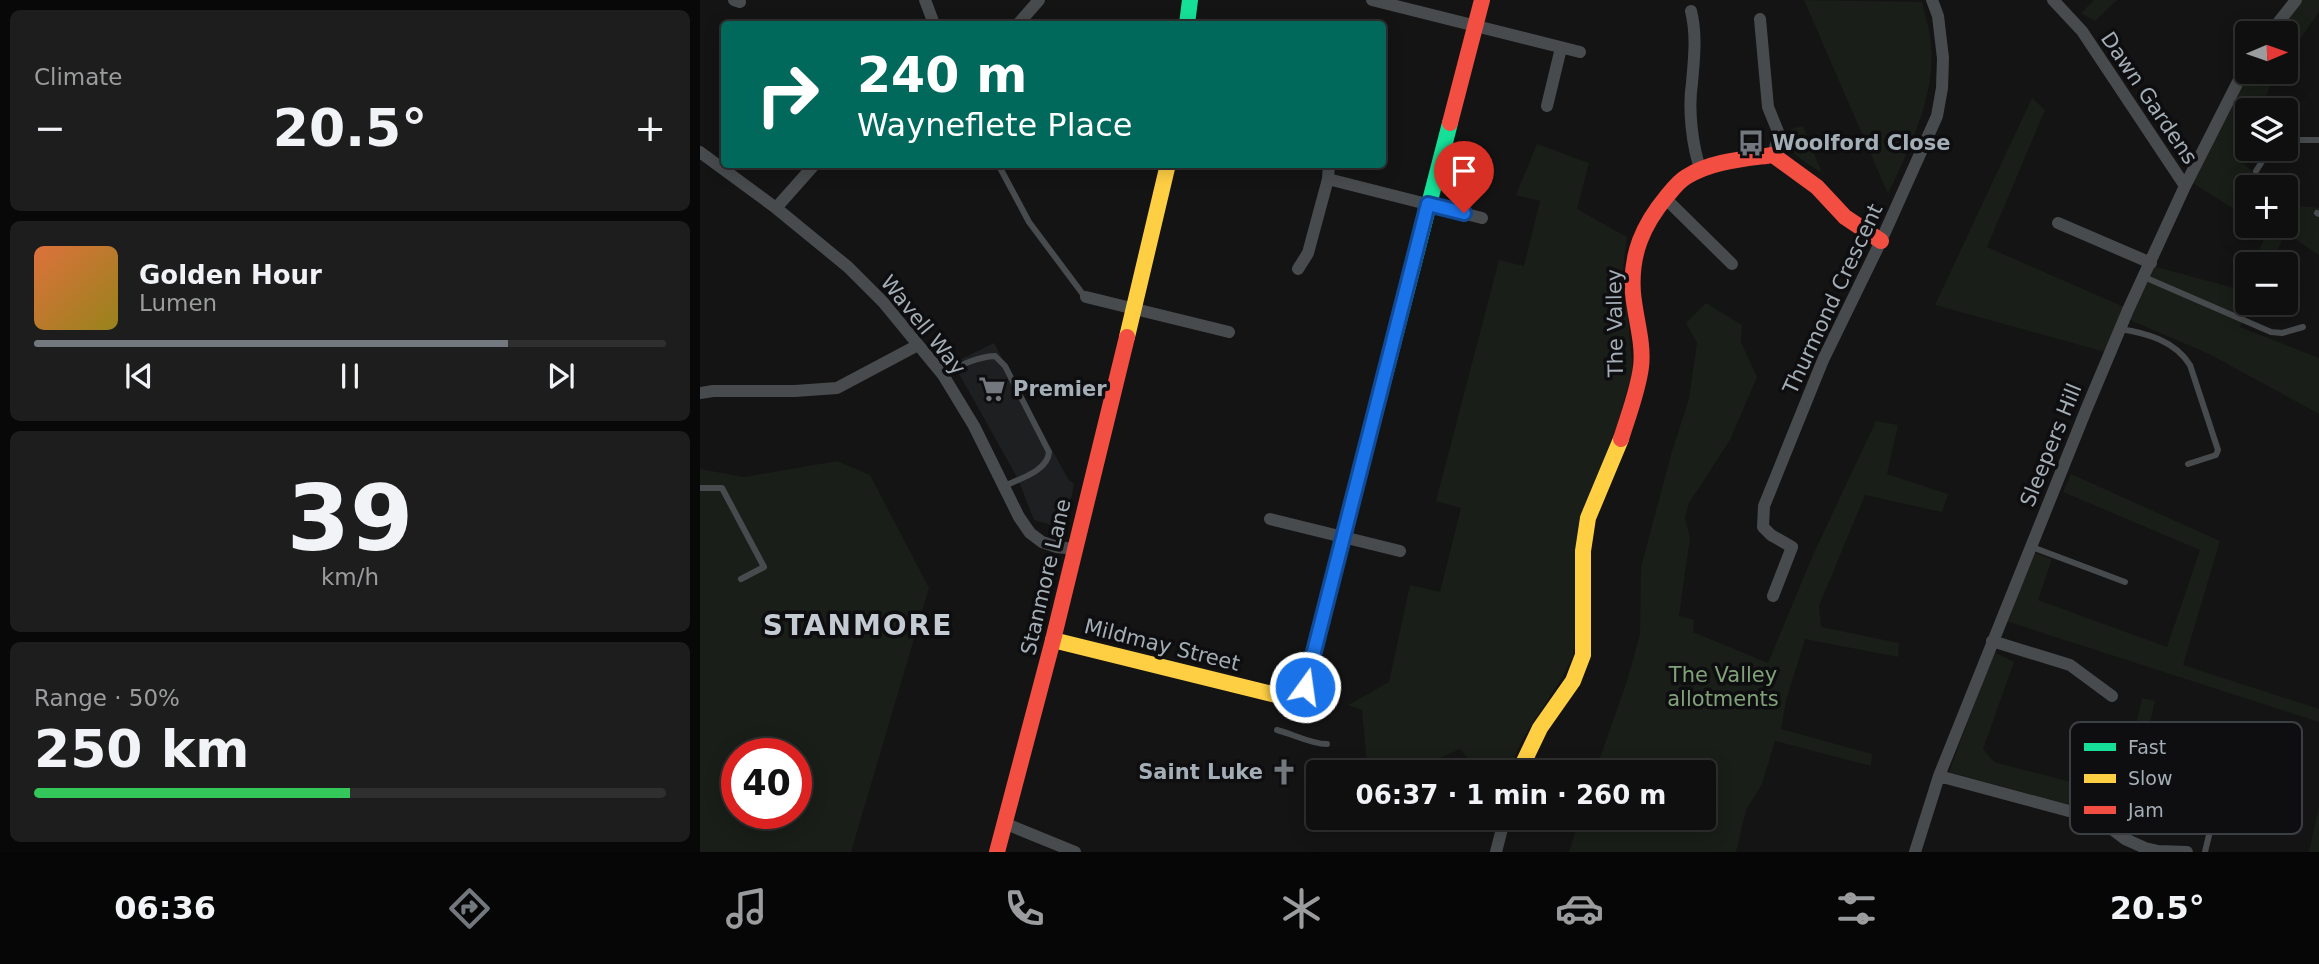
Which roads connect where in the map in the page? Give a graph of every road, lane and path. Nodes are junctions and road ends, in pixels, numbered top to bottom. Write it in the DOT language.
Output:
graph roads {
  1 [pos="925,0"];
  2 [pos="1039,0"];
  3 [pos="1190,0"];
  4 [pos="1372,0"];
  5 [pos="1482,0"];
  6 [pos="1933,0"];
  7 [pos="2053,0"];
  8 [pos="2296,0"];
  9 [pos="1691,11"];
  10 [pos="1760,19"];
  11 [pos="933,21"];
  12 [pos="1021,21"];
  13 [pos="1187,21"];
  14 [pos="2279,21"];
  15 [pos="1475,27"];
  16 [pos="1561,48"];
  17 [pos="1580,52"];
  18 [pos="2237,84"];
  19 [pos="1547,106"];
  20 [pos="2298,140"];
  21 [pos="2319,140"];
  22 [pos="700,152"];
  23 [pos="1773,155"];
  24 [pos="2262,161"];
  25 [pos="721,167"];
  26 [pos="722,168"];
  27 [pos="811,168"];
  28 [pos="1000,168"];
  29 [pos="1167,168"];
  30 [pos="1329,168"];
  31 [pos="1701,171"];
  32 [pos="2256,171"];
  33 [pos="1328,179"];
  34 [pos="2185,186"];
  35 [pos="1665,198"];
  36 [pos="1428,204"];
  37 [pos="776,208"];
  38 [pos="1482,218"];
  39 [pos="2058,223"];
  40 [pos="1881,241"];
  41 [pos="2151,263"];
  42 [pos="1732,264"];
  43 [pos="1298,269"];
  44 [pos="2144,277"];
  45 [pos="1086,298"];
  46 [pos="1133,310"];
  47 [pos="2303,327"];
  48 [pos="2120,329"];
  49 [pos="1229,332"];
  50 [pos="918,345"];
  51 [pos="943,375"];
  52 [pos="700,393"];
  53 [pos="2188,464"];
  54 [pos="1004,486"];
  55 [pos="700,488"];
  56 [pos="1270,519"];
  57 [pos="1342,537"];
  58 [pos="2031,546"];
  59 [pos="1075,549"];
  60 [pos="1400,551"];
  61 [pos="741,579"];
  62 [pos="2125,582"];
  63 [pos="1773,596"];
  64 [pos="1053,640"];
  65 [pos="1992,641"];
  66 [pos="2112,696"];
  67 [pos="1277,730"];
  68 [pos="1327,744"];
  69 [pos="1525,760"];
  70 [pos="1939,776"];
  71 [pos="2070,811"];
  72 [pos="1004,824"];
  73 [pos="1502,830"];
  74 [pos="2118,834"];
  75 [pos="2208,834"];
  76 [pos="997,852"];
  77 [pos="1075,852"];
  78 [pos="1496,852"];
  79 [pos="1915,852"];
  80 [pos="2187,852"];
  81 [pos="2204,852"];
  1 -- 11 [label="street"];
  2 -- 12 [label="street"];
  3 -- 13 [label="street"];
  4 -- 15 [label="street"];
  5 -- 15 [label="street"];
  6 -- 40 [label="street, Thurmond Crescent"];
  7 -- 34 [label="street, Dawn Gardens"];
  8 -- 14 [label="street"];
  9 -- 31 [label="street"];
  10 -- 23 [label="street"];
  15 -- 16 [label="street"];
  15 -- 36 [label="street"];
  16 -- 17 [label="street"];
  16 -- 19 [label="street"];
  18 -- 34 [label="street, Sleepers Hill"];
  20 -- 21 [label="lane"];
  22 -- 25 [label="street, Wavell Way"];
  23 -- 31 [label="street, The Valley"];
  23 -- 40 [label="street"];
  24 -- 32 [label="lane"];
  26 -- 37 [label="street, Wavell Way"];
  27 -- 37 [label="street"];
  28 -- 45 [label="lane"];
  29 -- 46 [label="street, Stanmore Lane"];
  30 -- 33 [label="street"];
  31 -- 35 [label="street, The Valley"];
  33 -- 36 [label="street"];
  33 -- 43 [label="street"];
  34 -- 41 [label="street, Sleepers Hill"];
  35 -- 42 [label="street"];
  35 -- 69 [label="street, The Valley"];
  36 -- 38 [label="street"];
  36 -- 57 [label="street"];
  37 -- 50 [label="street, Wavell Way"];
  39 -- 41 [label="street"];
  40 -- 63 [label="street, Thurmond Crescent"];
  41 -- 44 [label="street, Sleepers Hill"];
  44 -- 47 [label="lane"];
  44 -- 48 [label="street, Sleepers Hill"];
  45 -- 46 [label="street"];
  46 -- 49 [label="street"];
  46 -- 59 [label="street, Stanmore Lane"];
  48 -- 53 [label="lane"];
  48 -- 58 [label="street, Sleepers Hill"];
  50 -- 51 [label="street, Wavell Way"];
  50 -- 52 [label="street"];
  51 -- 54 [label="street, Wavell Way"];
  51 -- 54 [label="lane"];
  54 -- 59 [label="street, Wavell Way"];
  55 -- 61 [label="lane"];
  56 -- 57 [label="street"];
  57 -- 60 [label="street"];
  57 -- 64 [label="street, Mildmay Street"];
  58 -- 62 [label="lane"];
  58 -- 65 [label="street, Sleepers Hill"];
  59 -- 64 [label="street, Stanmore Lane"];
  64 -- 72 [label="street, Stanmore Lane"];
  65 -- 66 [label="street"];
  65 -- 70 [label="street, Sleepers Hill"];
  67 -- 68 [label="lane"];
  70 -- 71 [label="street"];
  70 -- 79 [label="street, Sleepers Hill"];
  72 -- 76 [label="street, Stanmore Lane"];
  72 -- 77 [label="street"];
  73 -- 78 [label="street"];
  74 -- 80 [label="street"];
  75 -- 81 [label="lane"];
}
